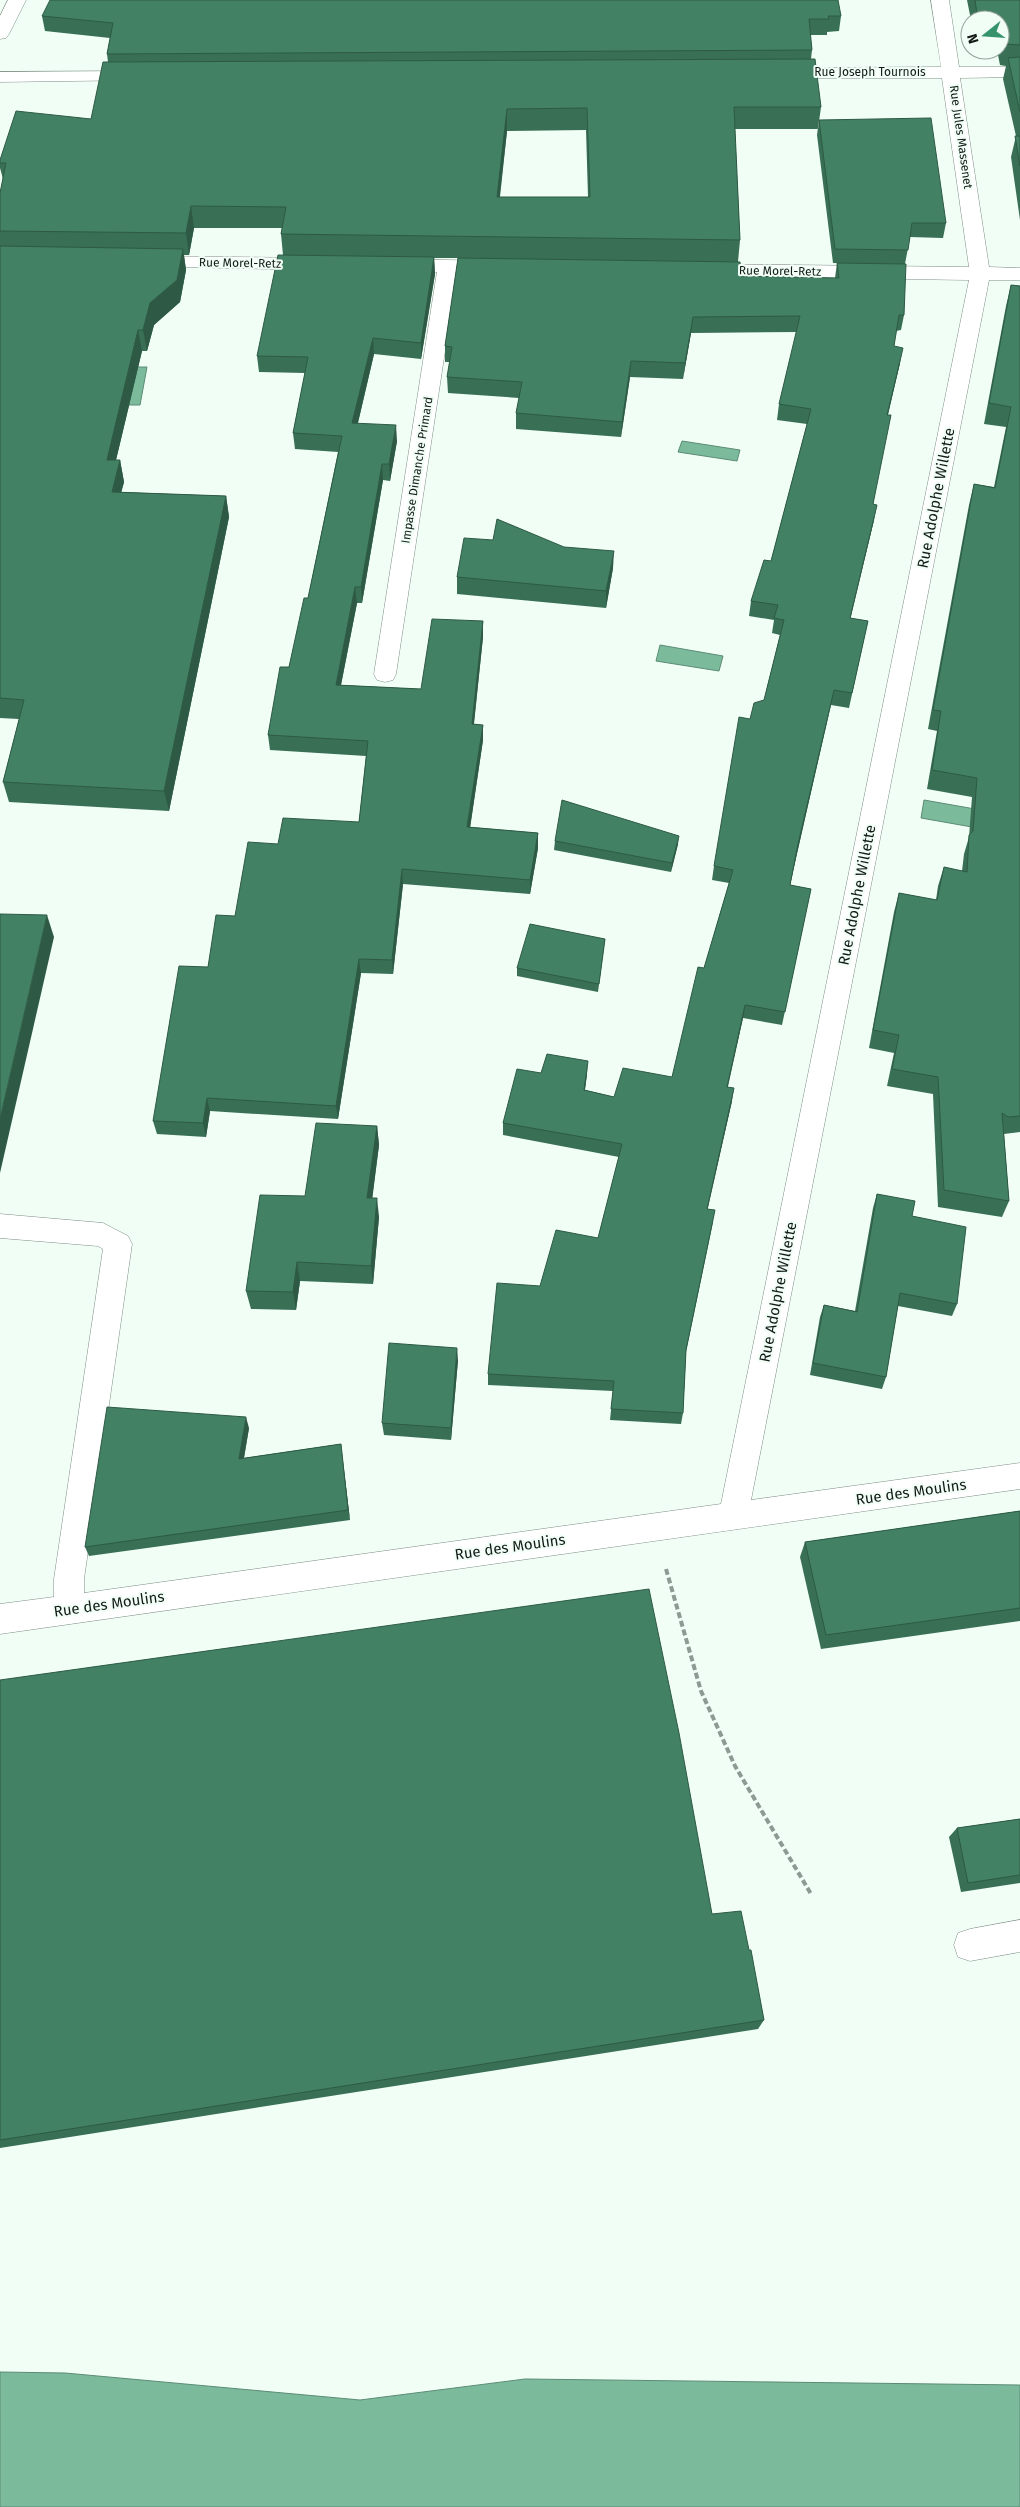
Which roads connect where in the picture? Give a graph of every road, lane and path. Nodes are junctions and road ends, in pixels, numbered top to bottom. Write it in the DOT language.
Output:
graph roads {
  1 [pos="18,0"];
  2 [pos="940,0"];
  3 [pos="0,34"];
  4 [pos="952,72"];
  5 [pos="1020,72"];
  6 [pos="763,73"];
  7 [pos="155,76"];
  8 [pos="0,77"];
  9 [pos="129,262"];
  10 [pos="328,265"];
  11 [pos="378,265"];
  12 [pos="448,266"];
  13 [pos="517,267"];
  14 [pos="684,269"];
  15 [pos="980,274"];
  16 [pos="1020,274"];
  17 [pos="385,674"];
  18 [pos="0,1226"];
  19 [pos="1020,1476"];
  20 [pos="733,1516"];
  21 [pos="655,1527"];
  22 [pos="69,1609"];
  23 [pos="0,1619"];
  24 [pos="811,1894"];
  25 [pos="1020,1936"];
  26 [pos="970,1944"];
  1 -- 3 [label="street"];
  2 -- 4 [label="street, Rue Jules Massenet"];
  4 -- 5 [label="street, Rue Joseph Tournois"];
  4 -- 6 [label="street, Rue Joseph Tournois"];
  4 -- 15 [label="street, Rue Jules Massenet"];
  7 -- 8 [label="street"];
  9 -- 10 [label="street, Rue Morel-Retz"];
  11 -- 12 [label="street"];
  12 -- 13 [label="street"];
  12 -- 17 [label="street, Impasse Dimanche Primard"];
  14 -- 15 [label="street, Rue Morel-Retz"];
  15 -- 16 [label="street, Rue Morel-Retz"];
  15 -- 20 [label="street, Rue Adolphe Willette"];
  18 -- 22 [label="street"];
  19 -- 20 [label="street, Rue des Moulins"];
  20 -- 21 [label="street, Rue des Moulins"];
  21 -- 22 [label="street, Rue des Moulins"];
  21 -- 24 [label="path"];
  22 -- 23 [label="street, Rue des Moulins"];
  25 -- 26 [label="street"];
}
